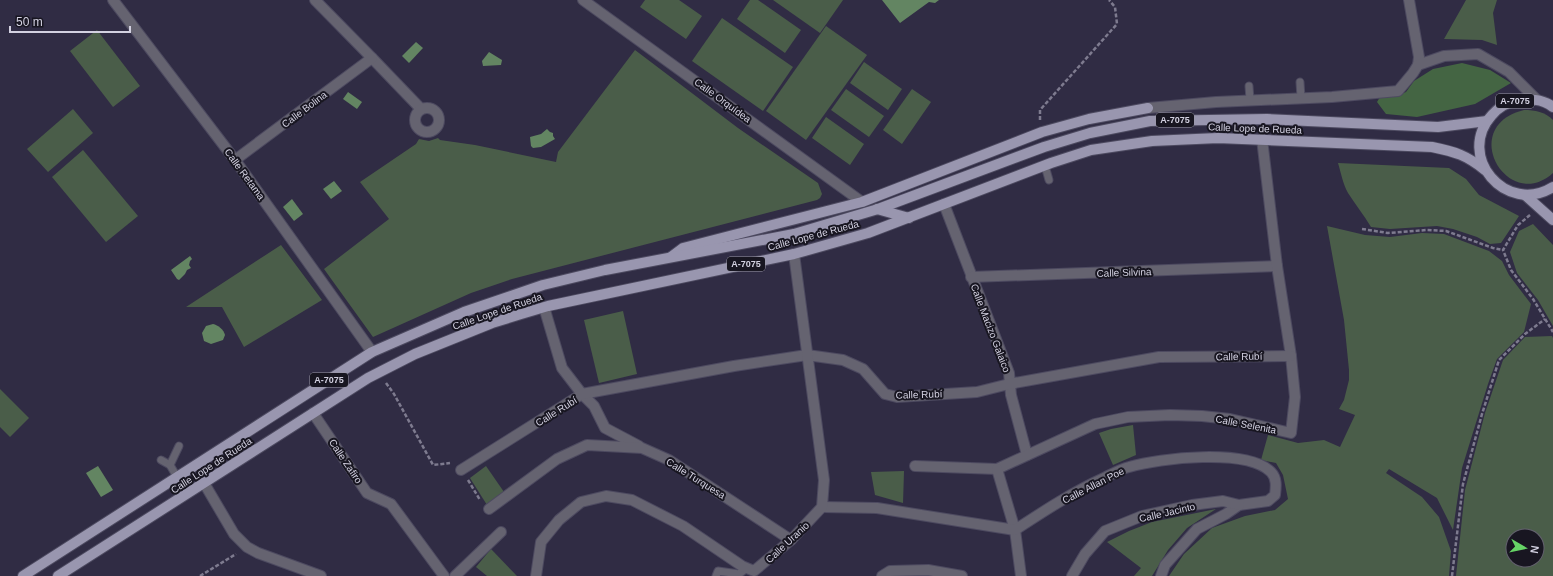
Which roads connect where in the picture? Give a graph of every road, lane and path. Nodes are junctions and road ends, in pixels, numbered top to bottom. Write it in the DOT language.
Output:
graph roads {
  1 [pos="113,0"];
  2 [pos="315,0"];
  3 [pos="583,0"];
  4 [pos="1109,0"];
  5 [pos="1409,0"];
  6 [pos="372,58"];
  7 [pos="1418,65"];
  8 [pos="1300,82"];
  9 [pos="1249,86"];
  10 [pos="1300,98"];
  11 [pos="1250,100"];
  12 [pos="1537,100"];
  13 [pos="1553,107"];
  14 [pos="1148,108"];
  15 [pos="421,109"];
  16 [pos="1040,115"];
  17 [pos="1487,120"];
  18 [pos="1262,139"];
  19 [pos="235,160"];
  20 [pos="1045,166"];
  21 [pos="1485,170"];
  22 [pos="1049,180"];
  23 [pos="1553,187"];
  24 [pos="1525,195"];
  25 [pos="862,202"];
  26 [pos="944,204"];
  27 [pos="1538,208"];
  28 [pos="878,209"];
  29 [pos="909,218"];
  30 [pos="1553,220"];
  31 [pos="1362,229"];
  32 [pos="1503,250"];
  33 [pos="794,254"];
  34 [pos="669,259"];
  35 [pos="1277,266"];
  36 [pos="971,277"];
  37 [pos="544,307"];
  38 [pos="1545,319"];
  39 [pos="1553,332"];
  40 [pos="372,352"];
  41 [pos="807,355"];
  42 [pos="1291,356"];
  43 [pos="378,373"];
  44 [pos="1010,384"];
  45 [pos="582,394"];
  46 [pos="314,413"];
  47 [pos="179,446"];
  48 [pos="642,448"];
  49 [pos="1027,455"];
  50 [pos="161,460"];
  51 [pos="170,465"];
  52 [pos="915,466"];
  53 [pos="997,469"];
  54 [pos="461,470"];
  55 [pos="177,477"];
  56 [pos="204,483"];
  57 [pos="1239,505"];
  58 [pos="822,507"];
  59 [pos="489,509"];
  60 [pos="1015,530"];
  61 [pos="501,532"];
  62 [pos="791,540"];
  63 [pos="247,547"];
  64 [pos="747,568"];
  65 [pos="23,576"];
  66 [pos="58,576"];
  67 [pos="200,576"];
  68 [pos="321,576"];
  69 [pos="444,576"];
  70 [pos="455,576"];
  71 [pos="536,576"];
  72 [pos="716,576"];
  73 [pos="882,576"];
  74 [pos="962,576"];
  75 [pos="1022,576"];
  76 [pos="1072,576"];
  77 [pos="1161,576"];
  78 [pos="1452,576"];
  1 -- 19 [label="street, Calle Retama"];
  2 -- 6 [label="street"];
  3 -- 25 [label="street, Calle Orquídea"];
  4 -- 16 [label="path"];
  5 -- 7 [label="street"];
  6 -- 15 [label="street"];
  6 -- 19 [label="street, Calle Bolina"];
  7 -- 10 [label="street, Calle Lope de Rueda"];
  7 -- 12 [label="street"];
  8 -- 10 [label="lane"];
  9 -- 11 [label="lane"];
  10 -- 11 [label="street, Calle Lope de Rueda"];
  11 -- 14 [label="street, Calle Lope de Rueda"];
  12 -- 13 [label="main road, A-7075"];
  12 -- 17 [label="main road, A-7075"];
  14 -- 25 [label="main road, Calle Lope de Rueda"];
  17 -- 21 [label="main road, A-7075"];
  17 -- 28 [label="main road, Calle Lope de Rueda / A-7075"];
  18 -- 20 [label="main road, Calle Lope de Rueda / A-7075"];
  18 -- 21 [label="main road, Calle Lope de Rueda / A-7075"];
  18 -- 35 [label="street, Calle Selenita"];
  19 -- 40 [label="street, Calle Retama"];
  20 -- 22 [label="lane"];
  20 -- 26 [label="main road, Calle Lope de Rueda / A-7075"];
  21 -- 24 [label="main road, A-7075"];
  23 -- 24 [label="main road, A-7075"];
  24 -- 27 [label="main road"];
  25 -- 28 [label="main road"];
  25 -- 34 [label="main road, Calle Lope de Rueda"];
  26 -- 29 [label="main road, Calle Lope de Rueda / A-7075"];
  26 -- 36 [label="street, Calle Macizo Galaico"];
  27 -- 30 [label="main road"];
  27 -- 32 [label="path"];
  28 -- 29 [label="main road"];
  28 -- 34 [label="main road, Calle Lope de Rueda / A-7075"];
  29 -- 33 [label="main road, Calle Lope de Rueda / A-7075"];
  31 -- 32 [label="path"];
  32 -- 38 [label="path"];
  33 -- 37 [label="main road, Calle Lope de Rueda / A-7075"];
  33 -- 41 [label="street"];
  34 -- 40 [label="main road, Calle Lope de Rueda / A-7075"];
  35 -- 36 [label="street, Calle Silvina"];
  35 -- 42 [label="street, Calle Selenita"];
  36 -- 44 [label="street, Calle Macizo Galaico"];
  37 -- 43 [label="main road, Calle Lope de Rueda / A-7075"];
  37 -- 45 [label="street"];
  38 -- 39 [label="path"];
  38 -- 78 [label="path"];
  40 -- 55 [label="main road, Calle Lope de Rueda / A-7075"];
  41 -- 44 [label="street, Calle Rubí"];
  41 -- 45 [label="street, Calle Rubí"];
  41 -- 58 [label="street"];
  42 -- 44 [label="street, Calle Rubí"];
  42 -- 49 [label="street, Calle Selenita"];
  43 -- 46 [label="main road, Calle Lope de Rueda / A-7075"];
  43 -- 54 [label="path"];
  44 -- 49 [label="street, Calle Macizo Galaico"];
  45 -- 48 [label="street"];
  45 -- 54 [label="street, Calle Rubí"];
  46 -- 56 [label="main road, Calle Lope de Rueda / A-7075"];
  46 -- 69 [label="street, Calle Zafiro"];
  47 -- 51 [label="lane"];
  48 -- 59 [label="street, Calle Turquesa"];
  48 -- 62 [label="street, Calle Turquesa"];
  49 -- 53 [label="street, Calle Selenita"];
  50 -- 51 [label="lane"];
  51 -- 55 [label="lane"];
  52 -- 53 [label="street, Calle Selenita"];
  53 -- 60 [label="street"];
  54 -- 59 [label="path"];
  55 -- 65 [label="main road, Calle Lope de Rueda / A-7075"];
  56 -- 63 [label="street"];
  56 -- 66 [label="main road, Calle Lope de Rueda / A-7075"];
  57 -- 60 [label="street, Calle Allan Poe"];
  57 -- 76 [label="street, Calle Jacinto"];
  57 -- 77 [label="street, Calle Allan Poe"];
  58 -- 60 [label="street"];
  58 -- 62 [label="street, Calle Uranio"];
  60 -- 75 [label="street"];
  61 -- 70 [label="street"];
  62 -- 64 [label="street, Calle Uranio"];
  63 -- 67 [label="path"];
  63 -- 68 [label="street"];
  64 -- 71 [label="street"];
  64 -- 72 [label="lane"];
  73 -- 74 [label="street"];
}
